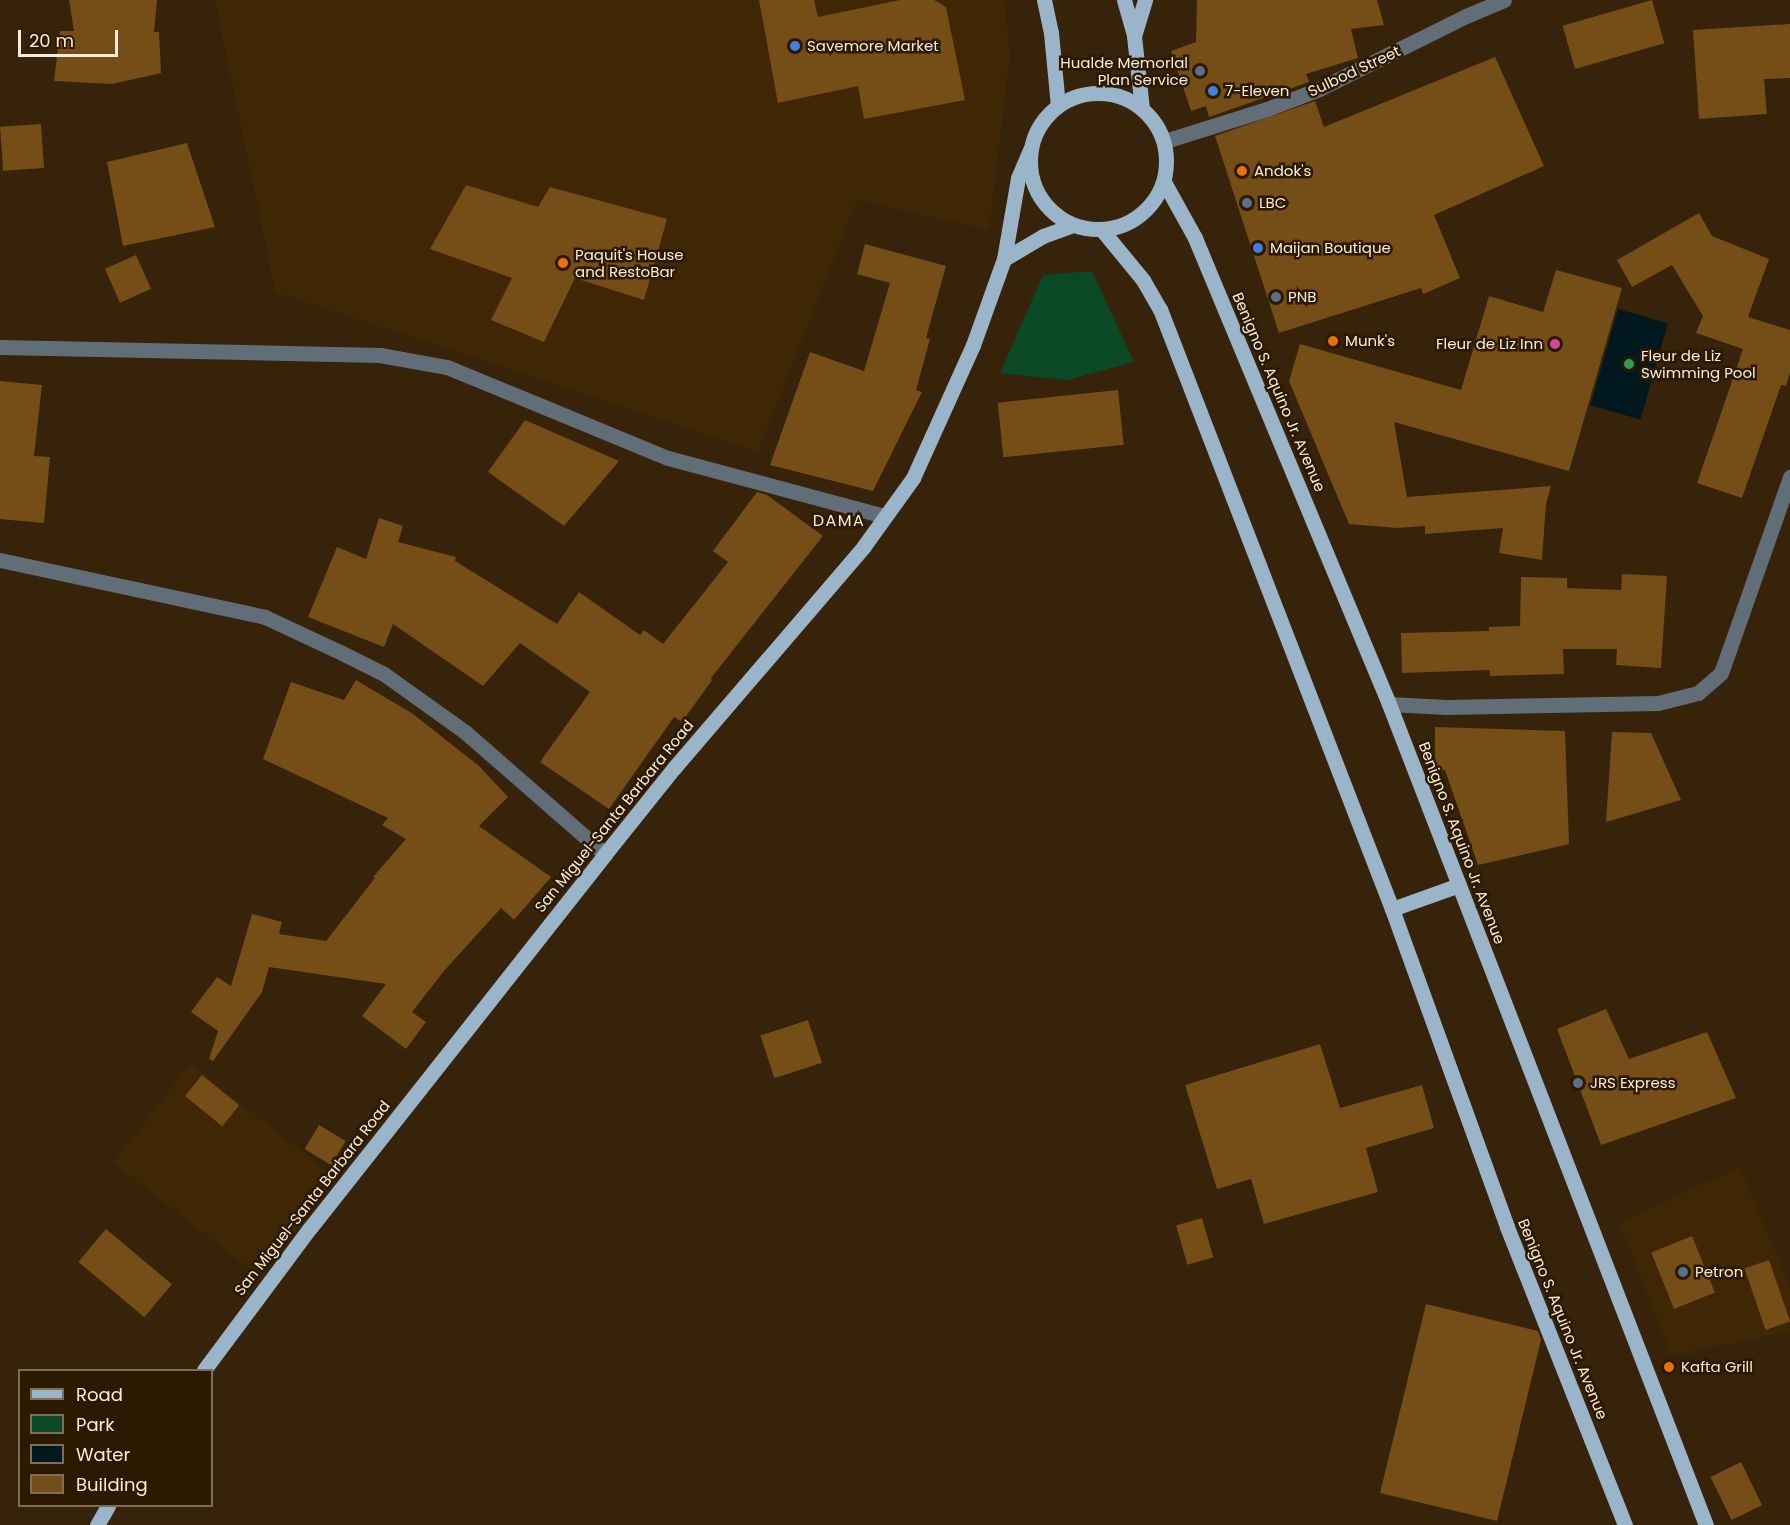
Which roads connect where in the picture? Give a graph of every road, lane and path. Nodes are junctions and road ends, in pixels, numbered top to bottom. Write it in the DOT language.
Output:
graph roads {
  1 [pos="1044,0"];
  2 [pos="1124,0"];
  3 [pos="1145,0"];
  4 [pos="1504,0"];
  5 [pos="1134,36"];
  6 [pos="1058,105"];
  7 [pos="1142,108"];
  8 [pos="1165,141"];
  9 [pos="1030,150"];
  10 [pos="1164,182"];
  11 [pos="1073,225"];
  12 [pos="1102,230"];
  13 [pos="1004,259"];
  14 [pos="0,347"];
  15 [pos="1790,477"];
  16 [pos="885,516"];
  17 [pos="1784,516"];
  18 [pos="0,560"];
  19 [pos="1389,704"];
  20 [pos="605,854"];
  21 [pos="1459,885"];
  22 [pos="1392,909"];
  23 [pos="205,1369"];
  24 [pos="107,1507"];
  25 [pos="97,1525"];
  26 [pos="1625,1525"];
  27 [pos="1706,1525"];
  1 -- 6 [label="main road"];
  2 -- 5 [label="main road"];
  3 -- 5 [label="main road"];
  4 -- 8 [label="street, Sulbod Street"];
  5 -- 7 [label="main road"];
  6 -- 7 [label="main road"];
  6 -- 9 [label="main road"];
  7 -- 8 [label="main road"];
  8 -- 10 [label="main road"];
  9 -- 11 [label="main road"];
  9 -- 13 [label="main road, San Miguel-Santa Barbara Road"];
  10 -- 12 [label="main road"];
  10 -- 19 [label="main road, Benigno S. Aquino Jr. Avenue"];
  11 -- 12 [label="main road"];
  11 -- 13 [label="main road"];
  12 -- 22 [label="main road, Benigno S. Aquino Jr. Avenue"];
  13 -- 16 [label="main road, San Miguel-Santa Barbara Road"];
  14 -- 16 [label="street"];
  15 -- 17 [label="street"];
  16 -- 20 [label="main road, San Miguel-Santa Barbara Road"];
  17 -- 19 [label="street"];
  18 -- 20 [label="street"];
  19 -- 21 [label="main road, Benigno S. Aquino Jr. Avenue"];
  20 -- 23 [label="main road, San Miguel-Santa Barbara Road"];
  21 -- 22 [label="main road"];
  21 -- 27 [label="main road, Benigno S. Aquino Jr. Avenue"];
  22 -- 26 [label="main road, Benigno S. Aquino Jr. Avenue"];
  24 -- 25 [label="main road"];
}
